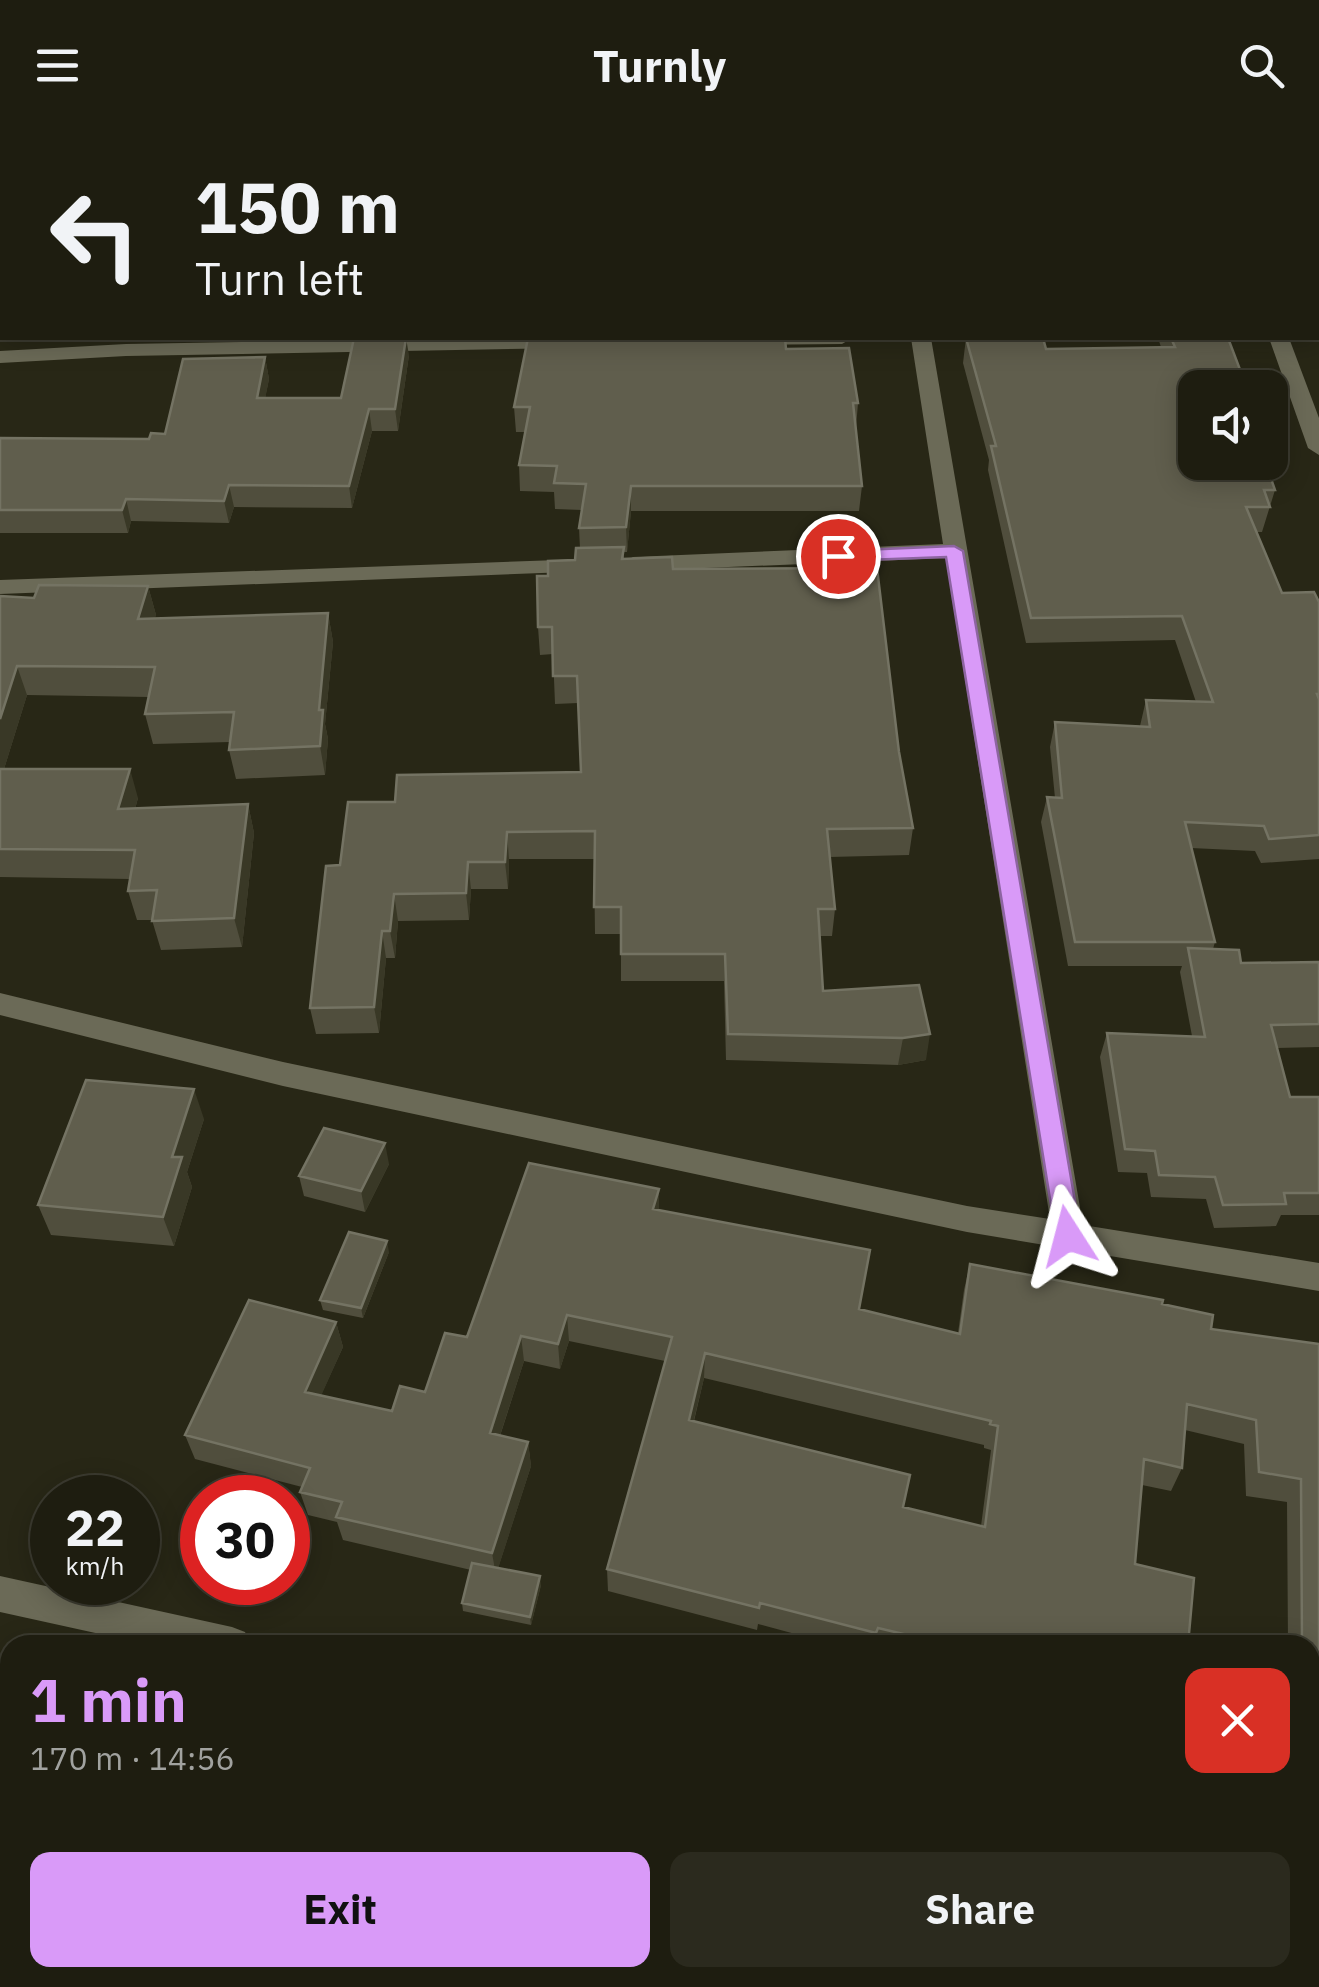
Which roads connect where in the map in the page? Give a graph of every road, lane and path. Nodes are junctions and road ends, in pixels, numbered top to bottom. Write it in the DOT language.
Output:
graph roads {
  1 [pos="921,340"];
  2 [pos="1279,340"];
  3 [pos="582,342"];
  4 [pos="0,358"];
  5 [pos="1319,448"];
  6 [pos="954,551"];
  7 [pos="0,587"];
  8 [pos="0,1004"];
  9 [pos="1068,1236"];
  10 [pos="1319,1276"];
  11 [pos="0,1594"];
  12 [pos="187,1635"];
  1 -- 6 [label="street"];
  2 -- 5 [label="street"];
  3 -- 4 [label="street"];
  6 -- 7 [label="street"];
  6 -- 9 [label="street"];
  8 -- 9 [label="street"];
  9 -- 10 [label="street"];
  11 -- 12 [label="street"];
}
